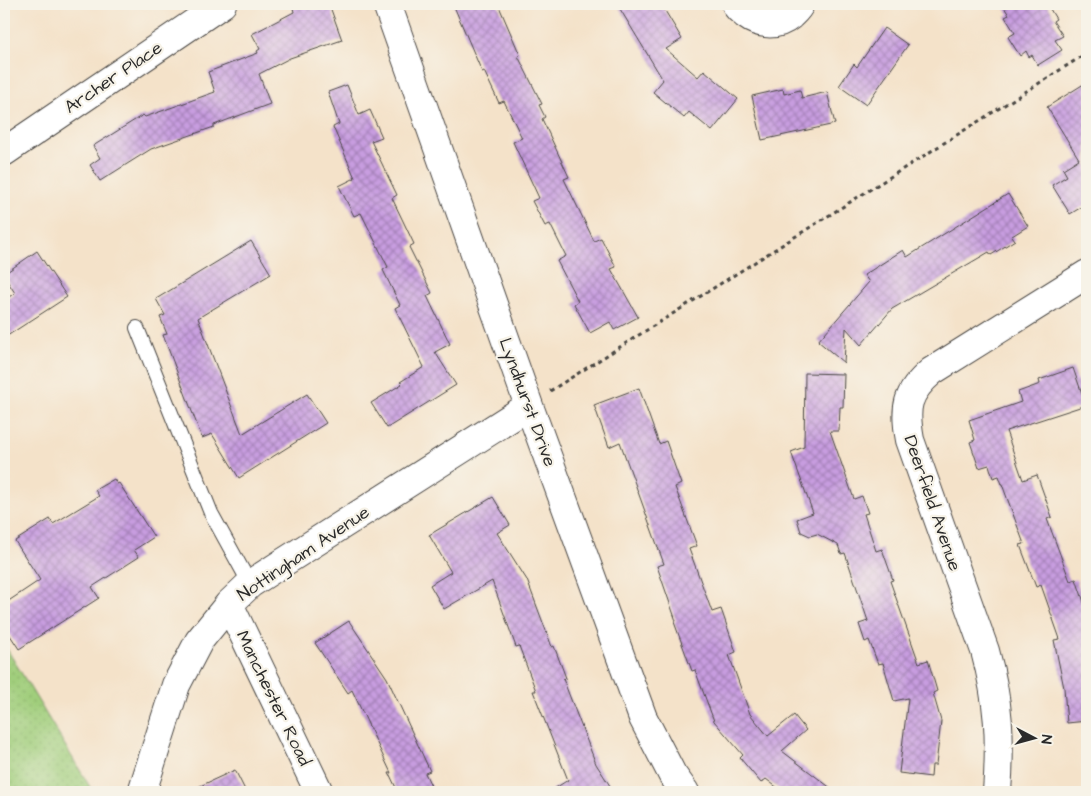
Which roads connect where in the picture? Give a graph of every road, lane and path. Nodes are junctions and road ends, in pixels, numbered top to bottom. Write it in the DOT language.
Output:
graph roads {
  1 [pos="222,4"];
  2 [pos="387,4"];
  3 [pos="736,4"];
  4 [pos="800,4"];
  5 [pos="1087,53"];
  6 [pos="4,152"];
  7 [pos="1087,274"];
  8 [pos="137,328"];
  9 [pos="529,406"];
  10 [pos="250,584"];
  11 [pos="229,604"];
  12 [pos="142,792"];
  13 [pos="319,792"];
  14 [pos="685,792"];
  15 [pos="997,792"];
  1 -- 6 [label="street, Archer Place"];
  2 -- 9 [label="street, Lyndhurst Drive"];
  3 -- 4 [label="street"];
  5 -- 9 [label="path"];
  7 -- 15 [label="street, Deerfield Avenue"];
  8 -- 10 [label="lane"];
  9 -- 10 [label="street, Nottingham Avenue"];
  9 -- 14 [label="street, Lyndhurst Drive"];
  10 -- 11 [label="street, Nottingham Avenue"];
  11 -- 12 [label="street, Nottingham Avenue"];
  11 -- 13 [label="street, Manchester Road"];
}
